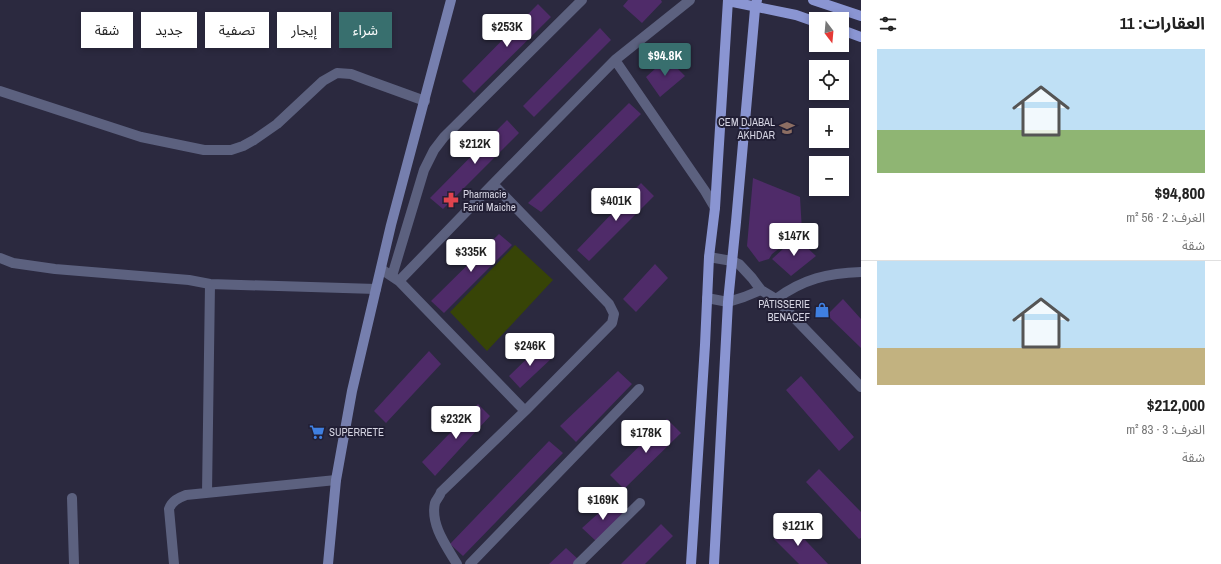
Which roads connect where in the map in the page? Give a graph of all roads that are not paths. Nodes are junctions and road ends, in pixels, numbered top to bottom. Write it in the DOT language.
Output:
graph roads {
  1 [pos="451,0"];
  2 [pos="582,0"];
  3 [pos="690,0"];
  4 [pos="728,0"];
  5 [pos="813,0"];
  6 [pos="756,3"];
  7 [pos="861,16"];
  8 [pos="809,20"];
  9 [pos="849,32"];
  10 [pos="861,36"];
  11 [pos="615,60"];
  12 [pos="0,91"];
  13 [pos="425,101"];
  14 [pos="493,184"];
  15 [pos="715,208"];
  16 [pos="709,257"];
  17 [pos="0,258"];
  18 [pos="732,261"];
  19 [pos="381,269"];
  20 [pos="861,272"];
  21 [pos="395,278"];
  22 [pos="210,284"];
  23 [pos="376,289"];
  24 [pos="761,290"];
  25 [pos="707,298"];
  26 [pos="776,299"];
  27 [pos="728,302"];
  28 [pos="861,386"];
  29 [pos="639,389"];
  30 [pos="525,411"];
  31 [pos="336,480"];
  32 [pos="207,493"];
  33 [pos="72,498"];
  34 [pos="640,503"];
  35 [pos="74,564"];
  36 [pos="174,564"];
  37 [pos="328,564"];
  38 [pos="457,564"];
  39 [pos="470,564"];
  40 [pos="578,564"];
  41 [pos="691,564"];
  42 [pos="714,564"];
  1 -- 13 [label="main road"];
  2 -- 21 [label="street"];
  3 -- 11 [label="street"];
  4 -- 6 [label="main road"];
  4 -- 15 [label="main road"];
  5 -- 7 [label="main road"];
  6 -- 8 [label="main road"];
  6 -- 18 [label="main road"];
  9 -- 10 [label="main road"];
  11 -- 14 [label="street"];
  11 -- 15 [label="street"];
  12 -- 13 [label="street"];
  13 -- 19 [label="main road"];
  14 -- 21 [label="street"];
  14 -- 30 [label="street"];
  15 -- 16 [label="main road"];
  16 -- 18 [label="street"];
  16 -- 25 [label="main road"];
  17 -- 22 [label="street"];
  18 -- 24 [label="street"];
  18 -- 27 [label="main road"];
  19 -- 21 [label="street"];
  19 -- 23 [label="main road"];
  20 -- 26 [label="street"];
  21 -- 30 [label="street"];
  22 -- 23 [label="street"];
  22 -- 32 [label="street"];
  23 -- 31 [label="main road"];
  24 -- 26 [label="street"];
  24 -- 27 [label="street"];
  25 -- 27 [label="street"];
  25 -- 41 [label="main road"];
  26 -- 28 [label="street"];
  27 -- 42 [label="main road"];
  29 -- 39 [label="street"];
  30 -- 38 [label="street"];
  31 -- 32 [label="street"];
  31 -- 37 [label="main road"];
  32 -- 36 [label="street"];
  33 -- 35 [label="street"];
  34 -- 40 [label="street"];
}
